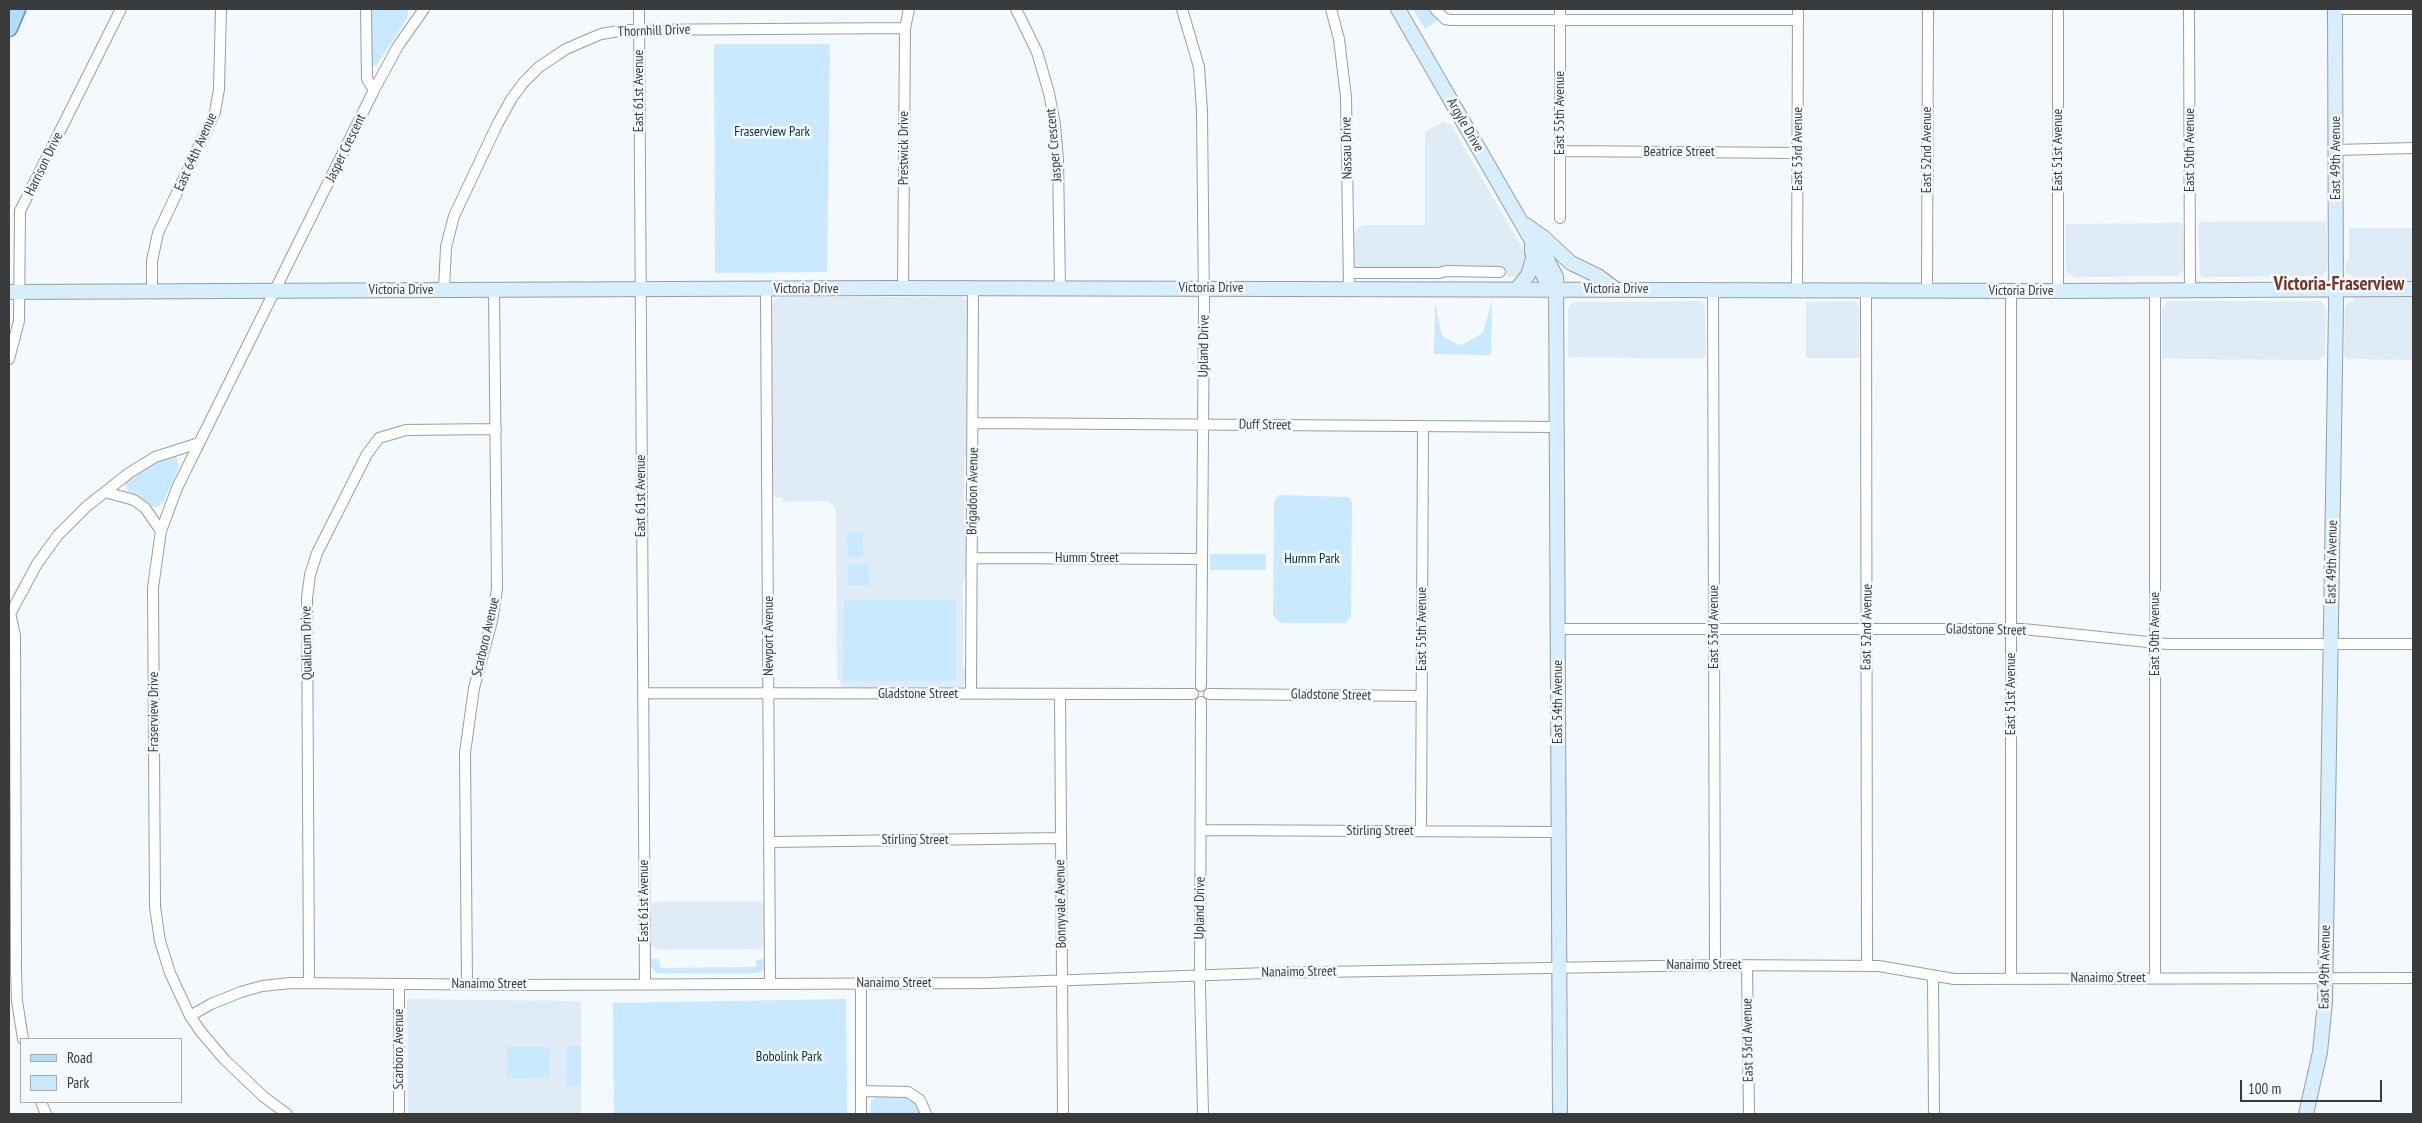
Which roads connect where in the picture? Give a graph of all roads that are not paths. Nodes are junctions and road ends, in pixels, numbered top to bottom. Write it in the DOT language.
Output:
graph roads {
  1 [pos="17,9"];
  2 [pos="120,9"];
  3 [pos="221,9"];
  4 [pos="366,9"];
  5 [pos="423,9"];
  6 [pos="639,9"];
  7 [pos="909,9"];
  8 [pos="1016,9"];
  9 [pos="1182,9"];
  10 [pos="1331,9"];
  11 [pos="1398,9"];
  12 [pos="1436,9"];
  13 [pos="1560,9"];
  14 [pos="1798,9"];
  15 [pos="1928,9"];
  16 [pos="2058,9"];
  17 [pos="2189,9"];
  18 [pos="2335,9"];
  19 [pos="2413,9"];
  20 [pos="1560,20"];
  21 [pos="1798,20"];
  22 [pos="9,28"];
  23 [pos="905,28"];
  24 [pos="639,30"];
  25 [pos="374,90"];
  26 [pos="2413,148"];
  27 [pos="2336,150"];
  28 [pos="1560,151"];
  29 [pos="1798,153"];
  30 [pos="1560,218"];
  31 [pos="1523,224"];
  32 [pos="1533,248"];
  33 [pos="1500,272"];
  34 [pos="1349,273"];
  35 [pos="1439,273"];
  36 [pos="640,288"];
  37 [pos="903,288"];
  38 [pos="973,288"];
  39 [pos="1060,288"];
  40 [pos="1204,288"];
  41 [pos="1440,288"];
  42 [pos="1614,288"];
  43 [pos="444,289"];
  44 [pos="494,289"];
  45 [pos="766,289"];
  46 [pos="1349,289"];
  47 [pos="1517,289"];
  48 [pos="1555,289"];
  49 [pos="1713,289"];
  50 [pos="1797,289"];
  51 [pos="2413,289"];
  52 [pos="275,290"];
  53 [pos="1866,290"];
  54 [pos="1927,290"];
  55 [pos="2336,290"];
  56 [pos="152,291"];
  57 [pos="2011,291"];
  58 [pos="2058,291"];
  59 [pos="2155,291"];
  60 [pos="2190,291"];
  61 [pos="14,292"];
  62 [pos="9,360"];
  63 [pos="973,423"];
  64 [pos="1203,424"];
  65 [pos="1423,426"];
  66 [pos="1557,426"];
  67 [pos="496,429"];
  68 [pos="199,443"];
  69 [pos="105,492"];
  70 [pos="161,531"];
  71 [pos="972,558"];
  72 [pos="1202,559"];
  73 [pos="10,615"];
  74 [pos="1868,629"];
  75 [pos="1558,630"];
  76 [pos="1714,630"];
  77 [pos="2011,630"];
  78 [pos="2330,642"];
  79 [pos="2155,643"];
  80 [pos="2413,644"];
  81 [pos="1201,686"];
  82 [pos="644,692"];
  83 [pos="769,693"];
  84 [pos="971,694"];
  85 [pos="1060,694"];
  86 [pos="1209,694"];
  87 [pos="1422,696"];
  88 [pos="1197,698"];
  89 [pos="12,710"];
  90 [pos="1201,830"];
  91 [pos="1421,831"];
  92 [pos="1558,832"];
  93 [pos="1060,838"];
  94 [pos="770,842"];
  95 [pos="1715,965"];
  96 [pos="1747,965"];
  97 [pos="1867,965"];
  98 [pos="1559,967"];
  99 [pos="1200,975"];
  100 [pos="1933,976"];
  101 [pos="2011,978"];
  102 [pos="2154,978"];
  103 [pos="2325,978"];
  104 [pos="2413,978"];
  105 [pos="1062,980"];
  106 [pos="309,983"];
  107 [pos="861,983"];
  108 [pos="399,984"];
  109 [pos="467,984"];
  110 [pos="645,984"];
  111 [pos="770,984"];
  112 [pos="190,1016"];
  113 [pos="23,1038"];
  114 [pos="861,1091"];
  115 [pos="286,1114"];
  116 [pos="399,1114"];
  117 [pos="862,1114"];
  118 [pos="926,1114"];
  119 [pos="1063,1114"];
  120 [pos="1203,1114"];
  121 [pos="1560,1114"];
  122 [pos="1749,1114"];
  123 [pos="1934,1114"];
  124 [pos="2306,1114"];
  1 -- 22 [label="main road"];
  2 -- 61 [label="street, Harrison Drive"];
  3 -- 56 [label="street, East 64th Avenue"];
  4 -- 25 [label="street"];
  5 -- 25 [label="street, Jasper Crescent"];
  6 -- 24 [label="street, East 61st Avenue"];
  7 -- 23 [label="street, Prestwick Drive"];
  8 -- 39 [label="street, Jasper Crescent"];
  9 -- 40 [label="street, Upland Drive"];
  10 -- 34 [label="street, Nassau Drive"];
  11 -- 31 [label="street, Argyle Drive"];
  12 -- 20 [label="street"];
  13 -- 20 [label="street, East 55th Avenue"];
  14 -- 21 [label="street, East 53rd Avenue"];
  15 -- 54 [label="street, East 52nd Avenue"];
  16 -- 58 [label="street, East 51st Avenue"];
  17 -- 60 [label="street, East 50th Avenue"];
  18 -- 19 [label="street"];
  18 -- 27 [label="street, East 49th Avenue"];
  20 -- 21 [label="street"];
  20 -- 28 [label="street, East 55th Avenue"];
  21 -- 29 [label="street, East 53rd Avenue"];
  23 -- 24 [label="street, Thornhill Drive"];
  23 -- 37 [label="street, Prestwick Drive"];
  24 -- 36 [label="street, East 61st Avenue"];
  24 -- 43 [label="street, Thornhill Drive"];
  25 -- 52 [label="street, Jasper Crescent"];
  26 -- 27 [label="street"];
  27 -- 55 [label="street, East 49th Avenue"];
  28 -- 29 [label="street, Beatrice Street"];
  28 -- 30 [label="street, East 55th Avenue"];
  29 -- 50 [label="street, East 53rd Avenue"];
  31 -- 32 [label="street, Argyle Drive"];
  31 -- 42 [label="street"];
  32 -- 47 [label="street"];
  32 -- 48 [label="street, Argyle Drive"];
  33 -- 35 [label="street"];
  34 -- 35 [label="street"];
  34 -- 46 [label="street, Nassau Drive"];
  35 -- 41 [label="street"];
  36 -- 44 [label="street, Victoria Drive"];
  36 -- 45 [label="street, Victoria Drive"];
  36 -- 82 [label="street, East 61st Avenue"];
  37 -- 38 [label="street, Victoria Drive"];
  37 -- 45 [label="street, Victoria Drive"];
  38 -- 39 [label="street, Victoria Drive"];
  38 -- 63 [label="street, Brigadoon Avenue"];
  39 -- 40 [label="street, Victoria Drive"];
  40 -- 46 [label="street, Victoria Drive"];
  40 -- 64 [label="street, Upland Drive"];
  41 -- 46 [label="street, Victoria Drive"];
  41 -- 47 [label="street, Victoria Drive"];
  42 -- 48 [label="street, Victoria Drive"];
  42 -- 49 [label="street, Victoria Drive"];
  43 -- 44 [label="street, Victoria Drive"];
  43 -- 52 [label="street, Victoria Drive"];
  44 -- 67 [label="street, Scarboro Avenue"];
  45 -- 83 [label="street, Newport Avenue"];
  47 -- 48 [label="street, Victoria Drive"];
  48 -- 66 [label="street, East 54th Avenue"];
  49 -- 50 [label="street, Victoria Drive"];
  49 -- 76 [label="street, East 53rd Avenue"];
  50 -- 53 [label="street, Victoria Drive"];
  51 -- 55 [label="street, Victoria Drive"];
  52 -- 56 [label="street, Victoria Drive"];
  52 -- 68 [label="street, Fraserview Drive"];
  53 -- 54 [label="street, Victoria Drive"];
  53 -- 74 [label="street, East 52nd Avenue"];
  54 -- 57 [label="street, Victoria Drive"];
  55 -- 60 [label="street, Victoria Drive"];
  55 -- 78 [label="street, East 49th Avenue"];
  56 -- 61 [label="street, Victoria Drive"];
  57 -- 58 [label="street, Victoria Drive"];
  57 -- 77 [label="street, East 51st Avenue"];
  58 -- 59 [label="street, Victoria Drive"];
  59 -- 60 [label="street, Victoria Drive"];
  59 -- 79 [label="street, East 50th Avenue"];
  61 -- 62 [label="street, Harrison Drive"];
  63 -- 64 [label="street, Duff Street"];
  63 -- 71 [label="street, Brigadoon Avenue"];
  64 -- 65 [label="street, Duff Street"];
  64 -- 72 [label="street, Upland Drive"];
  65 -- 66 [label="street, Duff Street"];
  65 -- 87 [label="street, East 55th Avenue"];
  66 -- 75 [label="street, East 54th Avenue"];
  67 -- 106 [label="street, Qualicum Drive"];
  67 -- 109 [label="street, Scarboro Avenue"];
  68 -- 69 [label="street"];
  68 -- 70 [label="street, Fraserview Drive"];
  69 -- 70 [label="street"];
  69 -- 73 [label="street"];
  70 -- 112 [label="street, Fraserview Drive"];
  71 -- 72 [label="street, Humm Street"];
  71 -- 84 [label="street, Brigadoon Avenue"];
  72 -- 81 [label="street, Upland Drive"];
  73 -- 89 [label="street"];
  74 -- 76 [label="street, Gladstone Street"];
  74 -- 77 [label="street, Gladstone Street"];
  74 -- 97 [label="street, East 52nd Avenue"];
  75 -- 76 [label="street, Gladstone Street"];
  75 -- 92 [label="street, East 54th Avenue"];
  76 -- 95 [label="street, East 53rd Avenue"];
  77 -- 79 [label="street, Gladstone Street"];
  77 -- 101 [label="street, East 51st Avenue"];
  78 -- 79 [label="street, Gladstone Street"];
  78 -- 80 [label="street, Gladstone Street"];
  78 -- 103 [label="street, East 49th Avenue"];
  79 -- 102 [label="street, East 50th Avenue"];
  81 -- 86 [label="street"];
  81 -- 88 [label="street"];
  82 -- 83 [label="street, Gladstone Street"];
  82 -- 110 [label="street, East 61st Avenue"];
  83 -- 84 [label="street, Gladstone Street"];
  83 -- 94 [label="street, Newport Avenue"];
  84 -- 85 [label="street, Gladstone Street"];
  85 -- 88 [label="street, Gladstone Street"];
  85 -- 93 [label="street, Bonnyvale Avenue"];
  86 -- 87 [label="street, Gladstone Street"];
  86 -- 88 [label="street"];
  87 -- 91 [label="street, East 55th Avenue"];
  88 -- 90 [label="street, Upland Drive"];
  89 -- 113 [label="street"];
  90 -- 91 [label="street, Stirling Street"];
  90 -- 99 [label="street, Upland Drive"];
  91 -- 92 [label="street, Stirling Street"];
  92 -- 98 [label="street, East 54th Avenue"];
  93 -- 94 [label="street, Stirling Street"];
  93 -- 105 [label="street, Bonnyvale Avenue"];
  94 -- 111 [label="street, Newport Avenue"];
  95 -- 96 [label="street, Nanaimo Street"];
  95 -- 98 [label="street, Nanaimo Street"];
  96 -- 97 [label="street, Nanaimo Street"];
  96 -- 122 [label="street, East 53rd Avenue"];
  97 -- 100 [label="street, Nanaimo Street"];
  98 -- 99 [label="street, Nanaimo Street"];
  98 -- 121 [label="street, East 54th Avenue"];
  99 -- 105 [label="street, Nanaimo Street"];
  99 -- 120 [label="street, Upland Drive"];
  100 -- 101 [label="street, Nanaimo Street"];
  100 -- 123 [label="street"];
  101 -- 102 [label="street, Nanaimo Street"];
  102 -- 103 [label="street, Nanaimo Street"];
  103 -- 104 [label="street, Nanaimo Street"];
  103 -- 124 [label="street, East 49th Avenue"];
  105 -- 107 [label="street, Nanaimo Street"];
  105 -- 119 [label="street, Bonnyvale Avenue"];
  106 -- 108 [label="street, Nanaimo Street"];
  106 -- 112 [label="street, Nanaimo Street"];
  107 -- 111 [label="street, Nanaimo Street"];
  107 -- 114 [label="street"];
  108 -- 109 [label="street, Nanaimo Street"];
  108 -- 116 [label="street, Scarboro Avenue"];
  109 -- 110 [label="street, Nanaimo Street"];
  110 -- 111 [label="street, Nanaimo Street"];
  112 -- 115 [label="street, Fraserview Drive"];
  114 -- 117 [label="street"];
  114 -- 118 [label="street"];
}
